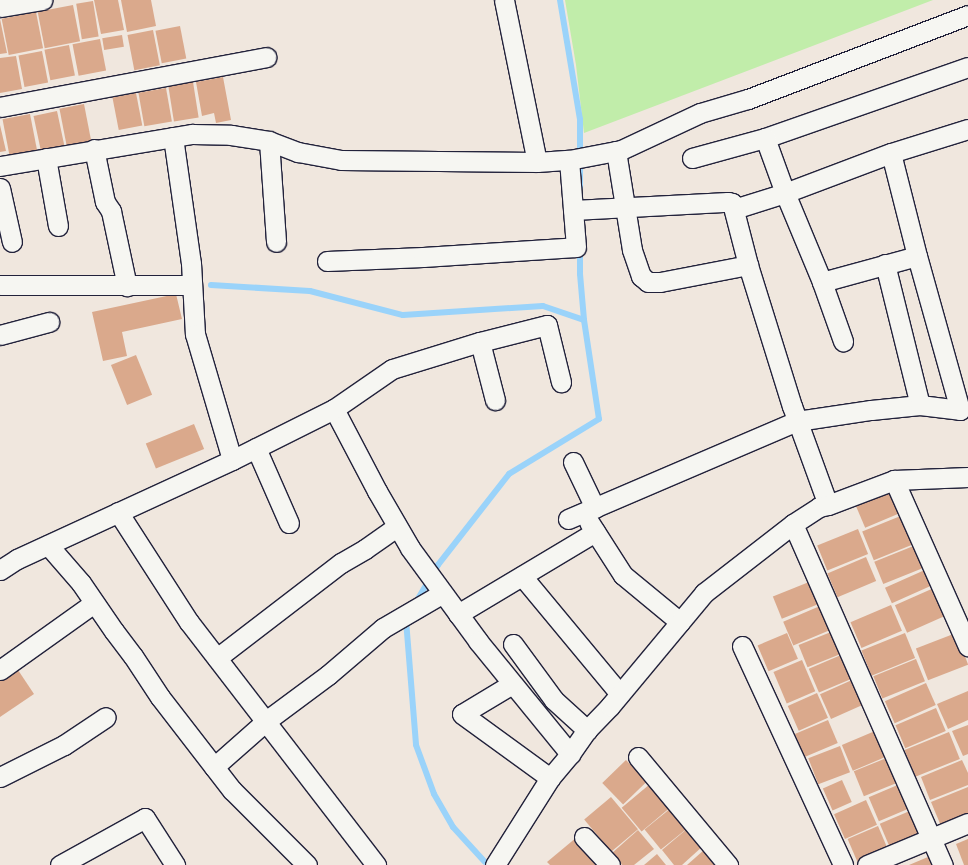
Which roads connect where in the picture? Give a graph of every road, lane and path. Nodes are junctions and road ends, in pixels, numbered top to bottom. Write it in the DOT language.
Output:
graph roads {
  1 [pos="42,0"];
  2 [pos="504,0"];
  3 [pos="0,7"];
  4 [pos="967,13"];
  5 [pos="266,57"];
  6 [pos="968,67"];
  7 [pos="0,107"];
  8 [pos="968,129"];
  9 [pos="173,137"];
  10 [pos="765,138"];
  11 [pos="269,141"];
  12 [pos="94,150"];
  13 [pos="616,151"];
  14 [pos="891,153"];
  15 [pos="46,158"];
  16 [pos="692,158"];
  17 [pos="570,160"];
  18 [pos="537,162"];
  19 [pos="0,166"];
  20 [pos="0,188"];
  21 [pos="785,193"];
  22 [pos="625,208"];
  23 [pos="734,209"];
  24 [pos="573,210"];
  25 [pos="58,226"];
  26 [pos="12,242"];
  27 [pos="276,242"];
  28 [pos="917,256"];
  29 [pos="327,261"];
  30 [pos="885,264"];
  31 [pos="748,265"];
  32 [pos="822,282"];
  33 [pos="0,285"];
  34 [pos="192,285"];
  35 [pos="127,286"];
  36 [pos="49,322"];
  37 [pos="0,335"];
  38 [pos="843,341"];
  39 [pos="480,342"];
  40 [pos="561,382"];
  41 [pos="494,400"];
  42 [pos="920,405"];
  43 [pos="334,409"];
  44 [pos="964,409"];
  45 [pos="797,421"];
  46 [pos="256,448"];
  47 [pos="232,460"];
  48 [pos="573,462"];
  49 [pos="968,477"];
  50 [pos="894,480"];
  51 [pos="828,505"];
  52 [pos="118,512"];
  53 [pos="582,513"];
  54 [pos="289,523"];
  55 [pos="793,524"];
  56 [pos="397,527"];
  57 [pos="595,532"];
  58 [pos="48,545"];
  59 [pos="0,570"];
  60 [pos="522,576"];
  61 [pos="441,591"];
  62 [pos="94,603"];
  63 [pos="458,614"];
  64 [pos="680,622"];
  65 [pos="513,644"];
  66 [pos="742,646"];
  67 [pos="968,646"];
  68 [pos="217,658"];
  69 [pos="0,670"];
  70 [pos="512,684"];
  71 [pos="620,694"];
  72 [pos="106,716"];
  73 [pos="266,721"];
  74 [pos="587,730"];
  75 [pos="570,754"];
  76 [pos="638,757"];
  77 [pos="214,767"];
  78 [pos="0,777"];
  79 [pos="550,778"];
  80 [pos="968,823"];
  81 [pos="584,836"];
  82 [pos="931,839"];
  83 [pos="60,865"];
  84 [pos="175,865"];
  85 [pos="307,865"];
  86 [pos="376,865"];
  87 [pos="495,865"];
  88 [pos="610,865"];
  89 [pos="728,865"];
  90 [pos="843,865"];
  91 [pos="867,865"];
  92 [pos="943,865"];
  1 -- 3 [label="street"];
  2 -- 18 [label="street"];
  4 -- 13 [label="street"];
  5 -- 7 [label="street"];
  6 -- 10 [label="street"];
  8 -- 14 [label="street"];
  9 -- 11 [label="street"];
  9 -- 12 [label="street"];
  9 -- 34 [label="street"];
  10 -- 16 [label="street"];
  10 -- 21 [label="street"];
  11 -- 18 [label="street"];
  11 -- 27 [label="street"];
  12 -- 15 [label="street"];
  12 -- 35 [label="street"];
  13 -- 17 [label="street"];
  13 -- 22 [label="street"];
  14 -- 21 [label="street"];
  14 -- 28 [label="street"];
  15 -- 19 [label="street"];
  15 -- 25 [label="street"];
  17 -- 18 [label="street"];
  17 -- 24 [label="street"];
  20 -- 26 [label="street"];
  21 -- 23 [label="street"];
  21 -- 32 [label="street"];
  22 -- 23 [label="street"];
  22 -- 24 [label="street"];
  22 -- 31 [label="street"];
  23 -- 31 [label="street"];
  24 -- 29 [label="street"];
  28 -- 30 [label="street"];
  28 -- 44 [label="street"];
  30 -- 32 [label="street"];
  30 -- 42 [label="street"];
  31 -- 45 [label="street"];
  32 -- 38 [label="street"];
  33 -- 35 [label="street"];
  34 -- 35 [label="street"];
  34 -- 47 [label="street"];
  36 -- 37 [label="street"];
  39 -- 40 [label="street"];
  39 -- 41 [label="street"];
  39 -- 43 [label="street"];
  42 -- 44 [label="street"];
  42 -- 45 [label="street"];
  43 -- 46 [label="street"];
  43 -- 56 [label="street"];
  45 -- 51 [label="street"];
  45 -- 53 [label="street"];
  46 -- 47 [label="street"];
  46 -- 54 [label="street"];
  47 -- 52 [label="street"];
  48 -- 53 [label="street"];
  49 -- 50 [label="street"];
  50 -- 51 [label="street"];
  50 -- 67 [label="street"];
  51 -- 55 [label="street"];
  52 -- 58 [label="street"];
  52 -- 68 [label="street"];
  53 -- 57 [label="street"];
  55 -- 64 [label="street"];
  55 -- 82 [label="street"];
  56 -- 61 [label="street"];
  56 -- 68 [label="street"];
  57 -- 60 [label="street"];
  57 -- 64 [label="street"];
  58 -- 59 [label="street"];
  58 -- 62 [label="street"];
  60 -- 63 [label="street"];
  60 -- 71 [label="street"];
  61 -- 63 [label="street"];
  61 -- 73 [label="street"];
  62 -- 69 [label="street"];
  62 -- 77 [label="street"];
  63 -- 70 [label="street"];
  64 -- 71 [label="street"];
  65 -- 74 [label="street"];
  66 -- 90 [label="street"];
  68 -- 73 [label="street"];
  70 -- 75 [label="street"];
  70 -- 79 [label="street"];
  71 -- 74 [label="street"];
  72 -- 78 [label="street"];
  73 -- 77 [label="street"];
  73 -- 86 [label="street"];
  74 -- 75 [label="street"];
  75 -- 79 [label="street"];
  76 -- 89 [label="street"];
  77 -- 85 [label="street"];
  79 -- 87 [label="street"];
  80 -- 82 [label="street"];
  81 -- 88 [label="street"];
  82 -- 91 [label="street"];
  82 -- 92 [label="street"];
  83 -- 84 [label="street"];
}
